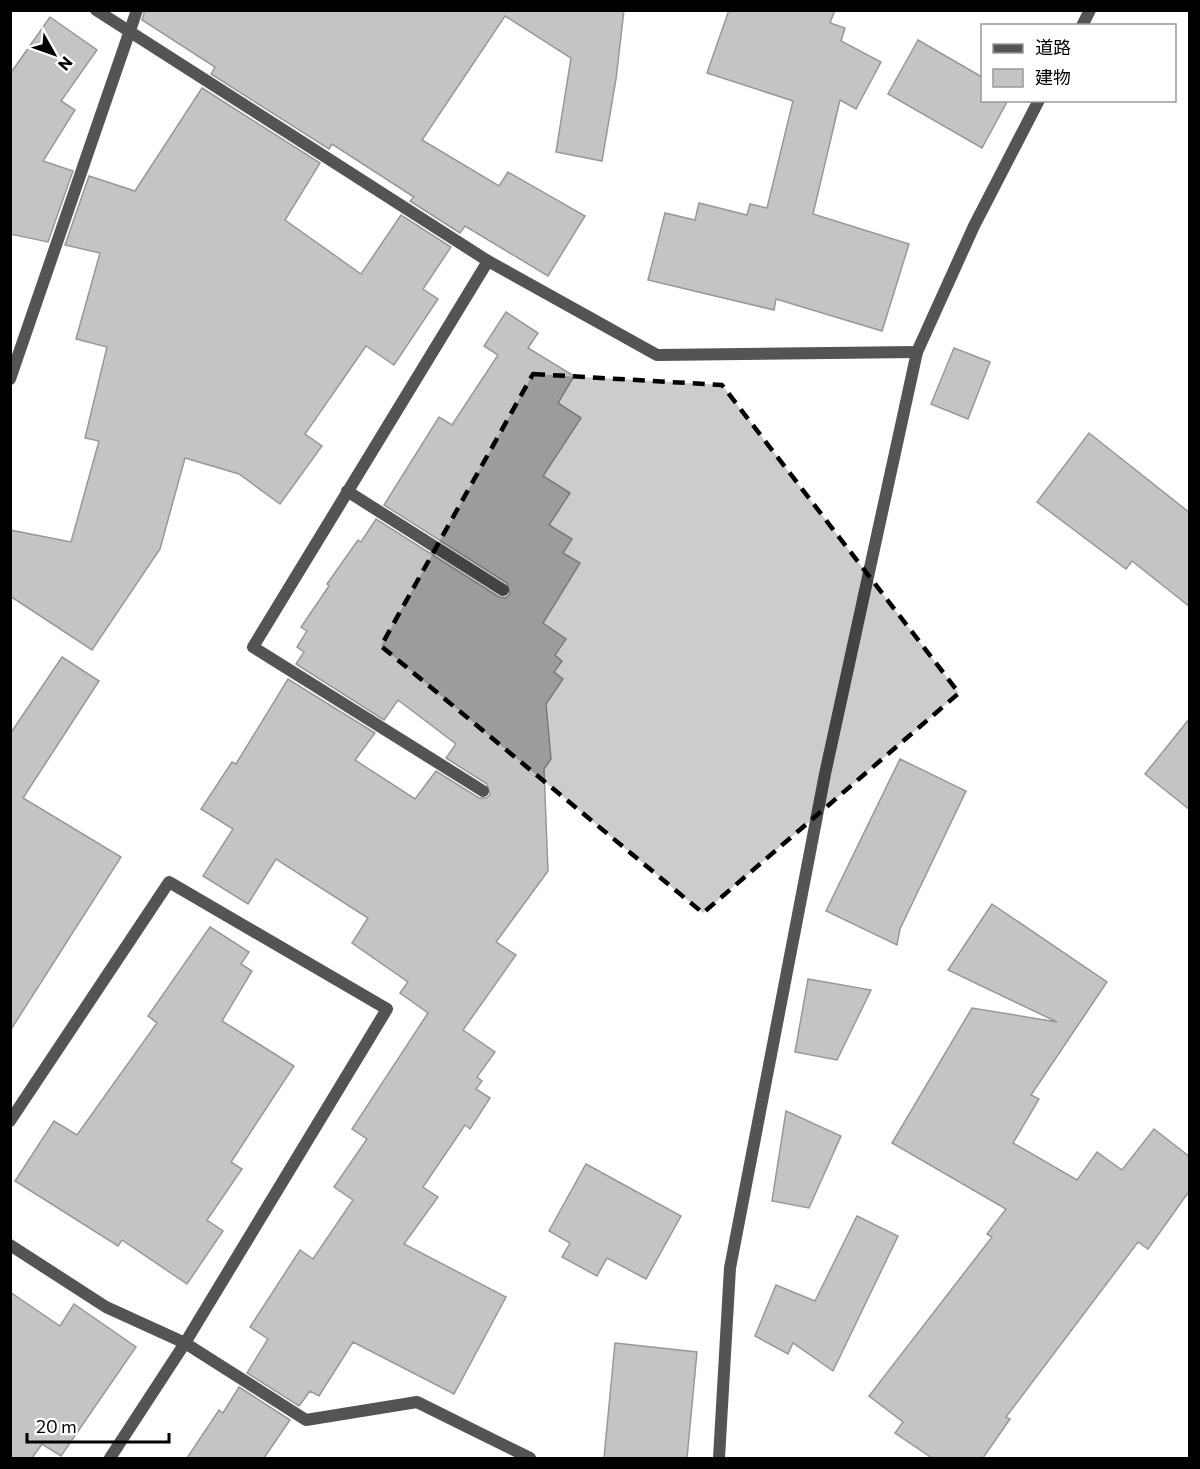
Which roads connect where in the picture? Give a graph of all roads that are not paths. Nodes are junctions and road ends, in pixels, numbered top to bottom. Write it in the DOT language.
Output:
graph roads {
  1 [pos="96,10"];
  2 [pos="137,10"];
  3 [pos="1090,10"];
  4 [pos="1083,24"];
  5 [pos="129,32"];
  6 [pos="1039,102"];
  7 [pos="488,261"];
  8 [pos="917,352"];
  9 [pos="10,379"];
  10 [pos="347,491"];
  11 [pos="503,590"];
  12 [pos="483,791"];
  13 [pos="10,1121"];
  14 [pos="10,1245"];
  15 [pos="185,1343"];
  16 [pos="110,1458"];
  17 [pos="530,1458"];
  18 [pos="719,1458"];
  1 -- 5 [label="street"];
  2 -- 5 [label="street"];
  3 -- 4 [label="street"];
  5 -- 7 [label="street"];
  5 -- 9 [label="street"];
  6 -- 8 [label="street"];
  7 -- 8 [label="street"];
  7 -- 10 [label="street"];
  8 -- 18 [label="street"];
  10 -- 11 [label="street"];
  10 -- 12 [label="street"];
  13 -- 15 [label="street"];
  14 -- 15 [label="street"];
  15 -- 16 [label="street"];
  15 -- 17 [label="street"];
}
